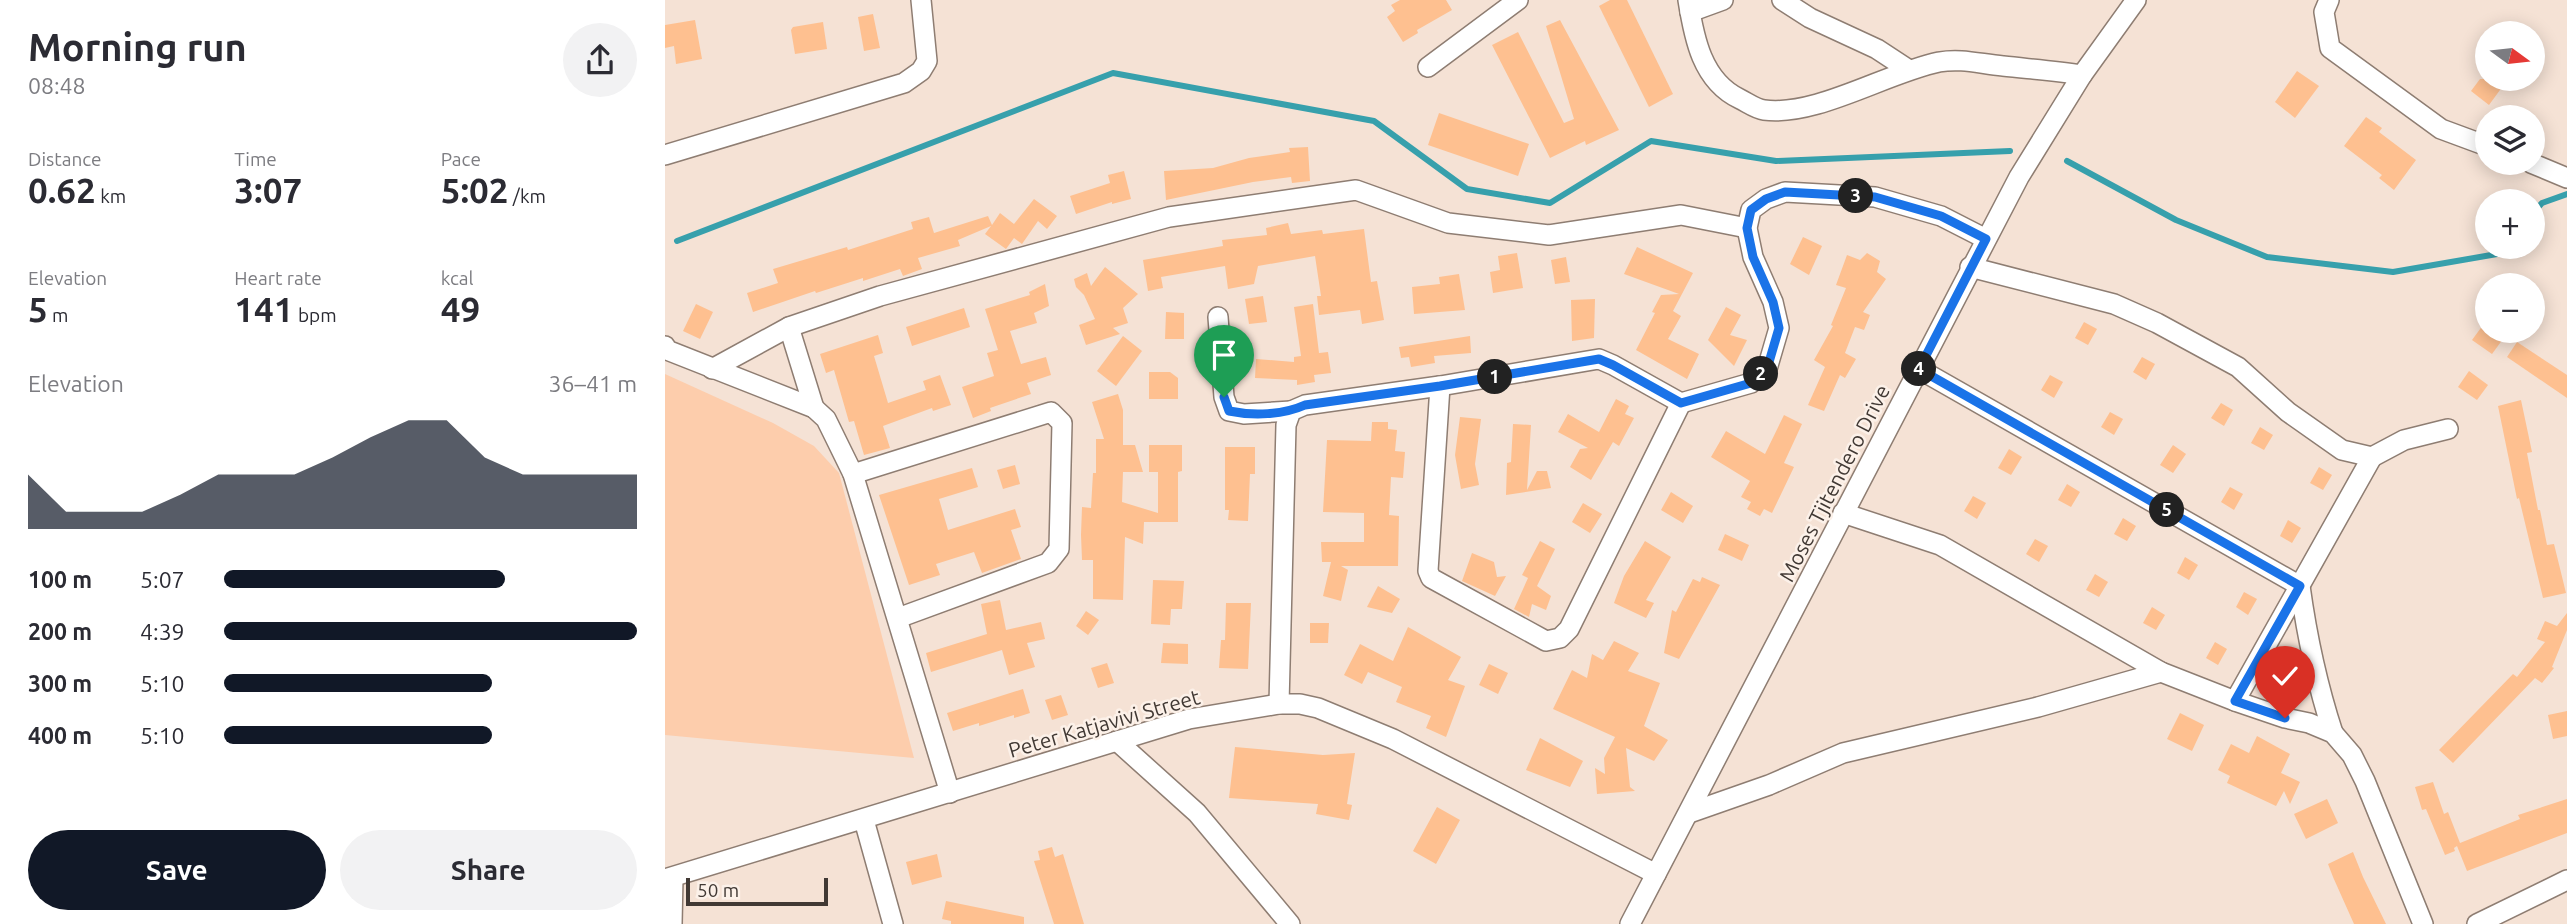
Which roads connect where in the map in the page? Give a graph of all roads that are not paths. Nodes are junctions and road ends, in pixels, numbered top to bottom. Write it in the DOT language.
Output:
graph roads {
  1 [pos="921,0"];
  2 [pos="1518,0"];
  3 [pos="1723,0"];
  4 [pos="1782,0"];
  5 [pos="2136,0"];
  6 [pos="2329,0"];
  7 [pos="1689,6"];
  8 [pos="1428,67"];
  9 [pos="1909,70"];
  10 [pos="2083,75"];
  11 [pos="2475,142"];
  12 [pos="665,155"];
  13 [pos="2545,169"];
  14 [pos="2567,178"];
  15 [pos="1747,228"];
  16 [pos="1986,239"];
  17 [pos="1970,267"];
  18 [pos="1219,317"];
  19 [pos="789,327"];
  20 [pos="665,346"];
  21 [pos="712,369"];
  22 [pos="1919,369"];
  23 [pos="1440,386"];
  24 [pos="1681,403"];
  25 [pos="814,408"];
  26 [pos="1291,411"];
  27 [pos="2448,429"];
  28 [pos="2372,457"];
  29 [pos="853,474"];
  30 [pos="1843,513"];
  31 [pos="2300,586"];
  32 [pos="898,618"];
  33 [pos="2161,672"];
  34 [pos="2235,701"];
  35 [pos="1279,704"];
  36 [pos="2333,733"];
  37 [pos="1117,741"];
  38 [pos="950,793"];
  39 [pos="1689,813"];
  40 [pos="864,820"];
  41 [pos="1656,874"];
  42 [pos="669,878"];
  43 [pos="2567,880"];
  44 [pos="672,924"];
  45 [pos="893,924"];
  46 [pos="1290,924"];
  47 [pos="1630,924"];
  48 [pos="2423,924"];
  49 [pos="2477,924"];
  1 -- 12 [label="street"];
  2 -- 8 [label="street"];
  3 -- 7 [label="street"];
  4 -- 9 [label="street"];
  5 -- 10 [label="street, Moses Tjitendero Drive"];
  6 -- 11 [label="street"];
  7 -- 9 [label="street"];
  9 -- 10 [label="street"];
  10 -- 16 [label="street, Moses Tjitendero Drive"];
  13 -- 14 [label="street"];
  15 -- 16 [label="street"];
  15 -- 19 [label="street"];
  15 -- 24 [label="street"];
  16 -- 17 [label="street, Moses Tjitendero Drive"];
  17 -- 22 [label="street, Moses Tjitendero Drive"];
  17 -- 28 [label="street"];
  18 -- 26 [label="street"];
  19 -- 21 [label="street"];
  19 -- 25 [label="street"];
  20 -- 21 [label="street"];
  21 -- 25 [label="street"];
  22 -- 30 [label="street, Moses Tjitendero Drive"];
  22 -- 31 [label="street"];
  23 -- 24 [label="street"];
  23 -- 24 [label="street"];
  23 -- 26 [label="street"];
  25 -- 29 [label="street"];
  26 -- 35 [label="street"];
  27 -- 28 [label="street"];
  28 -- 31 [label="street"];
  29 -- 32 [label="street"];
  29 -- 32 [label="street"];
  30 -- 33 [label="street"];
  30 -- 39 [label="street, Moses Tjitendero Drive"];
  31 -- 34 [label="street"];
  31 -- 36 [label="street"];
  32 -- 38 [label="street"];
  33 -- 34 [label="street"];
  33 -- 39 [label="street"];
  34 -- 36 [label="street"];
  35 -- 37 [label="street, Peter Katjavivi Street"];
  35 -- 41 [label="street, Peter Katjavivi Street"];
  36 -- 48 [label="street"];
  37 -- 38 [label="street, Peter Katjavivi Street"];
  37 -- 46 [label="street"];
  38 -- 40 [label="street, Peter Katjavivi Street"];
  39 -- 41 [label="street, Moses Tjitendero Drive"];
  40 -- 42 [label="street, Peter Katjavivi Street"];
  40 -- 45 [label="street"];
  41 -- 47 [label="street, Moses Tjitendero Drive"];
  42 -- 44 [label="street"];
  43 -- 49 [label="street"];
}
